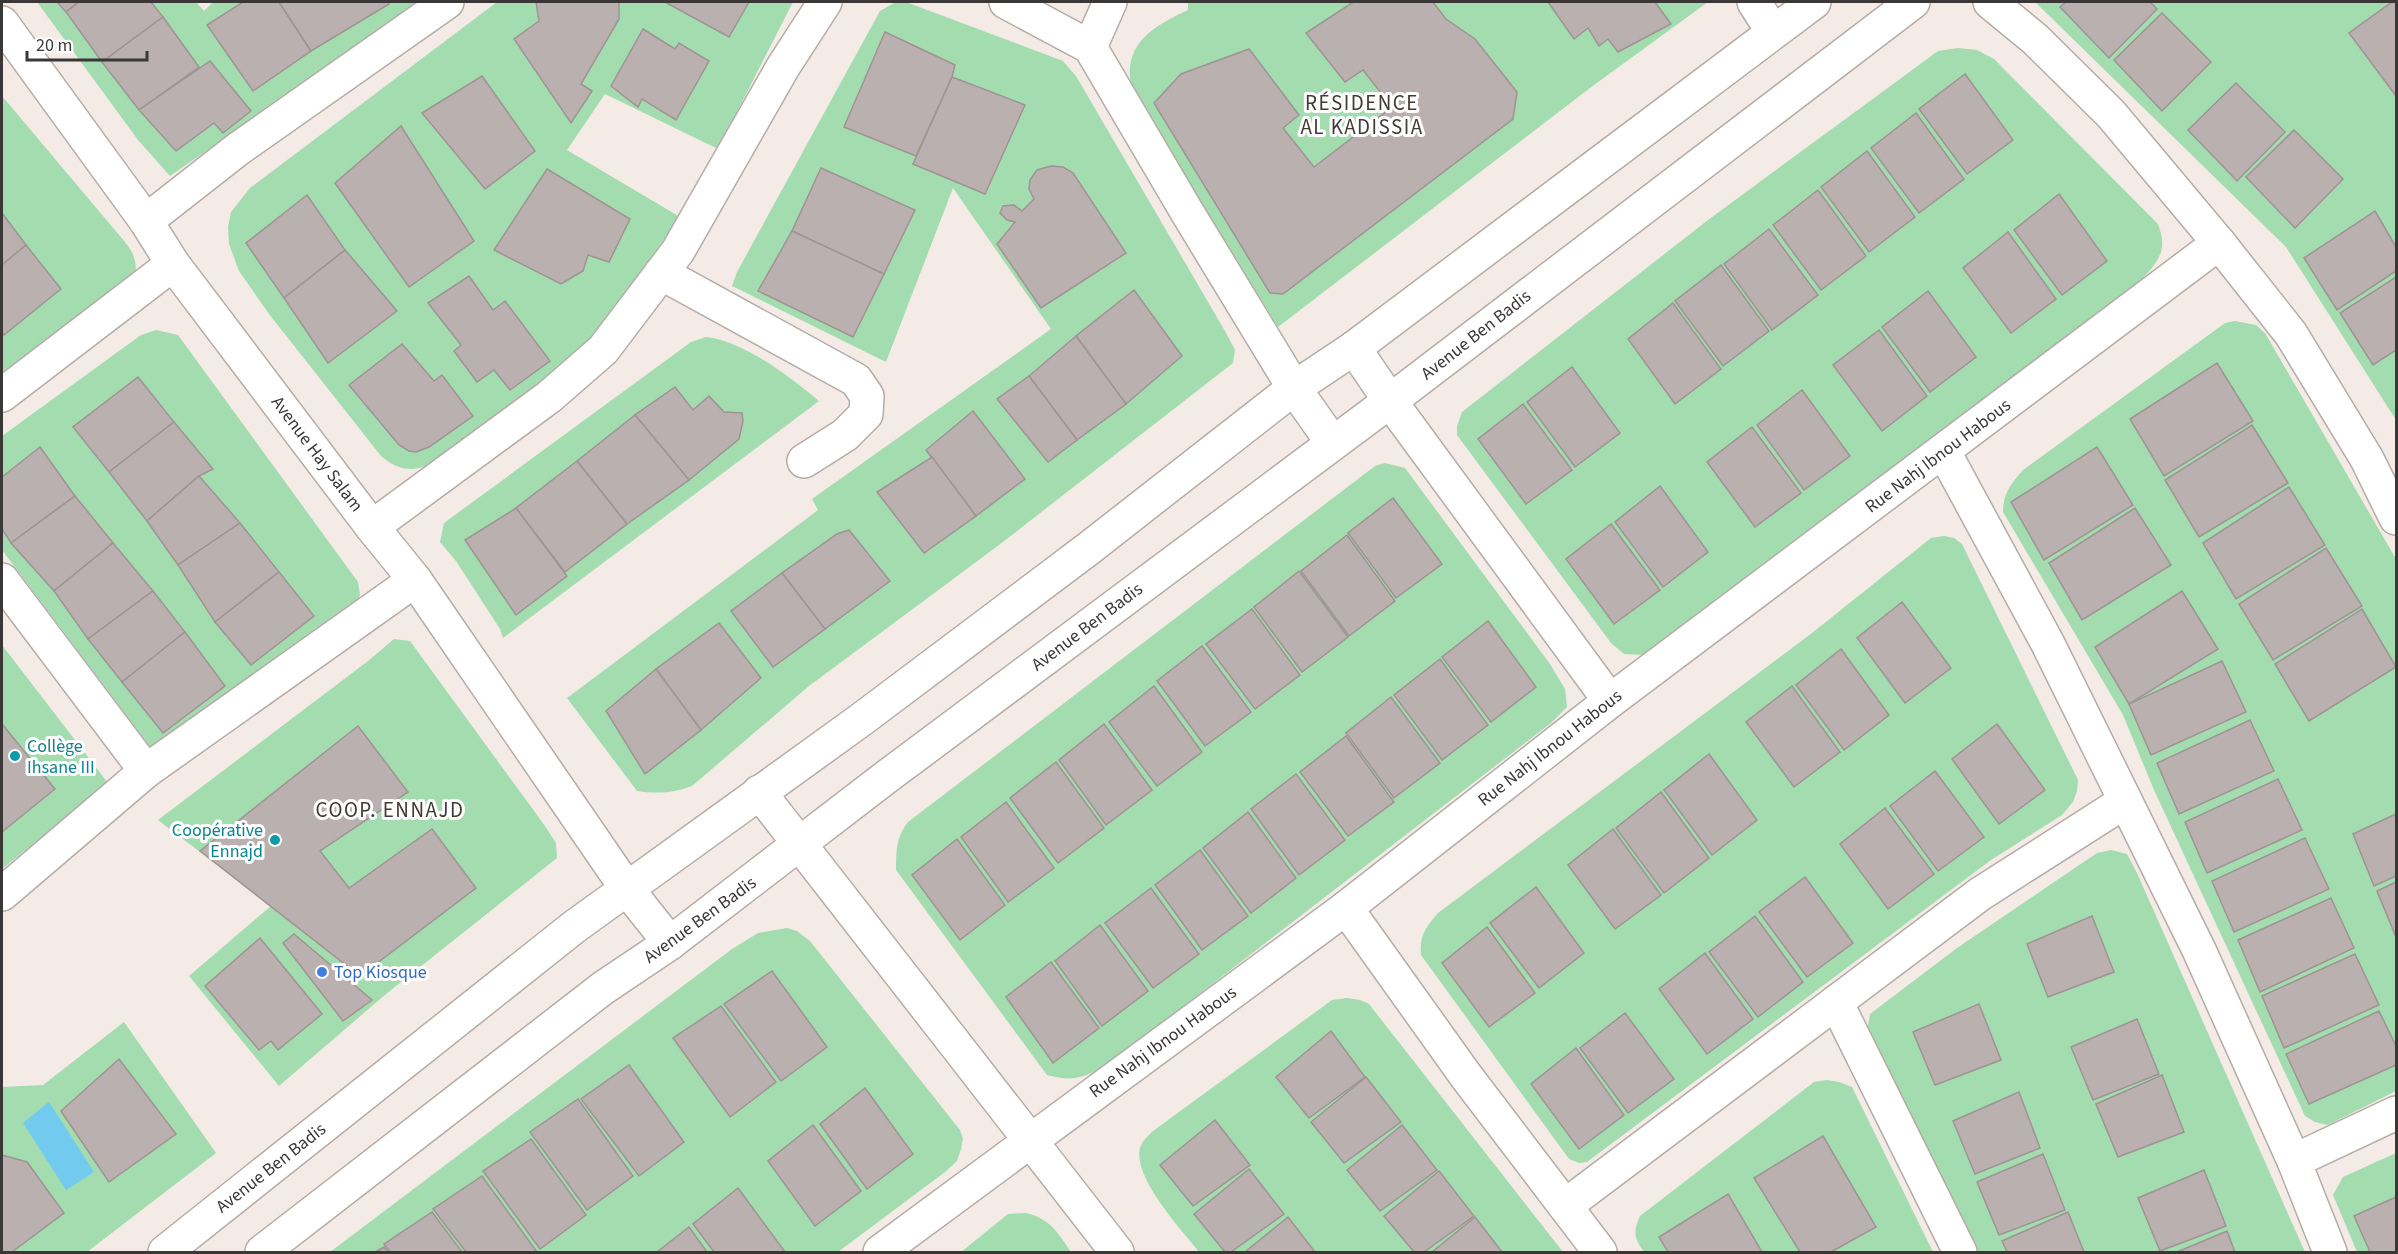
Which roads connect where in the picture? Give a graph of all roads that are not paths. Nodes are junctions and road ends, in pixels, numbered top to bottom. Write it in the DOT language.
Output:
graph roads {
  1 [pos="447,2"];
  2 [pos="825,2"];
  3 [pos="1006,2"];
  4 [pos="1110,2"];
  5 [pos="1754,2"];
  6 [pos="1814,2"];
  7 [pos="1913,2"];
  8 [pos="1990,2"];
  9 [pos="2,23"];
  10 [pos="1773,32"];
  11 [pos="1090,46"];
  12 [pos="146,221"];
  13 [pos="2219,243"];
  14 [pos="173,264"];
  15 [pos="661,273"];
  16 [pos="1354,348"];
  17 [pos="1294,388"];
  18 [pos="2,395"];
  19 [pos="1390,401"];
  20 [pos="1332,442"];
  21 [pos="1944,452"];
  22 [pos="804,461"];
  23 [pos="2397,518"];
  24 [pos="372,527"];
  25 [pos="2,580"];
  26 [pos="415,580"];
  27 [pos="1610,701"];
  28 [pos="146,771"];
  29 [pos="759,792"];
  30 [pos="2124,802"];
  31 [pos="801,844"];
  32 [pos="627,889"];
  33 [pos="2,894"];
  34 [pos="1346,908"];
  35 [pos="670,943"];
  36 [pos="1836,1002"];
  37 [pos="2397,1113"];
  38 [pos="1030,1140"];
  39 [pos="2294,1161"];
  40 [pos="1565,1206"];
  41 [pos="165,1252"];
  42 [pos="262,1252"];
  43 [pos="880,1252"];
  44 [pos="1117,1252"];
  45 [pos="1600,1252"];
  46 [pos="1960,1252"];
  47 [pos="2330,1252"];
  1 -- 12 [label="street"];
  2 -- 15 [label="street"];
  3 -- 11 [label="street"];
  4 -- 11 [label="street"];
  5 -- 10 [label="street"];
  6 -- 10 [label="street, Avenue Ben Badis"];
  7 -- 19 [label="street, Avenue Ben Badis"];
  8 -- 13 [label="street"];
  9 -- 12 [label="street, Avenue Hay Salam"];
  10 -- 16 [label="street, Avenue Ben Badis"];
  11 -- 17 [label="street"];
  12 -- 14 [label="street, Avenue Hay Salam"];
  13 -- 21 [label="street, Rue Nahj Ibnou Habous"];
  13 -- 23 [label="street"];
  14 -- 18 [label="street"];
  14 -- 24 [label="street, Avenue Hay Salam"];
  15 -- 22 [label="street"];
  15 -- 24 [label="street"];
  16 -- 17 [label="street, Avenue Ben Badis"];
  16 -- 19 [label="street"];
  17 -- 20 [label="street"];
  17 -- 29 [label="street, Avenue Ben Badis"];
  19 -- 20 [label="street, Avenue Ben Badis"];
  19 -- 27 [label="street"];
  20 -- 31 [label="street, Avenue Ben Badis"];
  21 -- 27 [label="street, Rue Nahj Ibnou Habous"];
  21 -- 30 [label="street"];
  24 -- 26 [label="street, Avenue Hay Salam"];
  25 -- 28 [label="street"];
  26 -- 28 [label="street"];
  26 -- 32 [label="street, Avenue Hay Salam"];
  27 -- 34 [label="street, Rue Nahj Ibnou Habous"];
  28 -- 33 [label="street"];
  29 -- 31 [label="street"];
  29 -- 32 [label="street, Avenue Ben Badis"];
  30 -- 36 [label="street"];
  30 -- 39 [label="street"];
  31 -- 35 [label="street, Avenue Ben Badis"];
  31 -- 38 [label="street"];
  32 -- 35 [label="street, Avenue Hay Salam"];
  32 -- 41 [label="street, Avenue Ben Badis"];
  34 -- 38 [label="street, Rue Nahj Ibnou Habous"];
  34 -- 40 [label="street"];
  35 -- 42 [label="street, Avenue Ben Badis"];
  36 -- 40 [label="street"];
  36 -- 46 [label="street"];
  37 -- 39 [label="street"];
  38 -- 43 [label="street, Rue Nahj Ibnou Habous"];
  38 -- 44 [label="street"];
  39 -- 47 [label="street"];
  40 -- 45 [label="street"];
}
